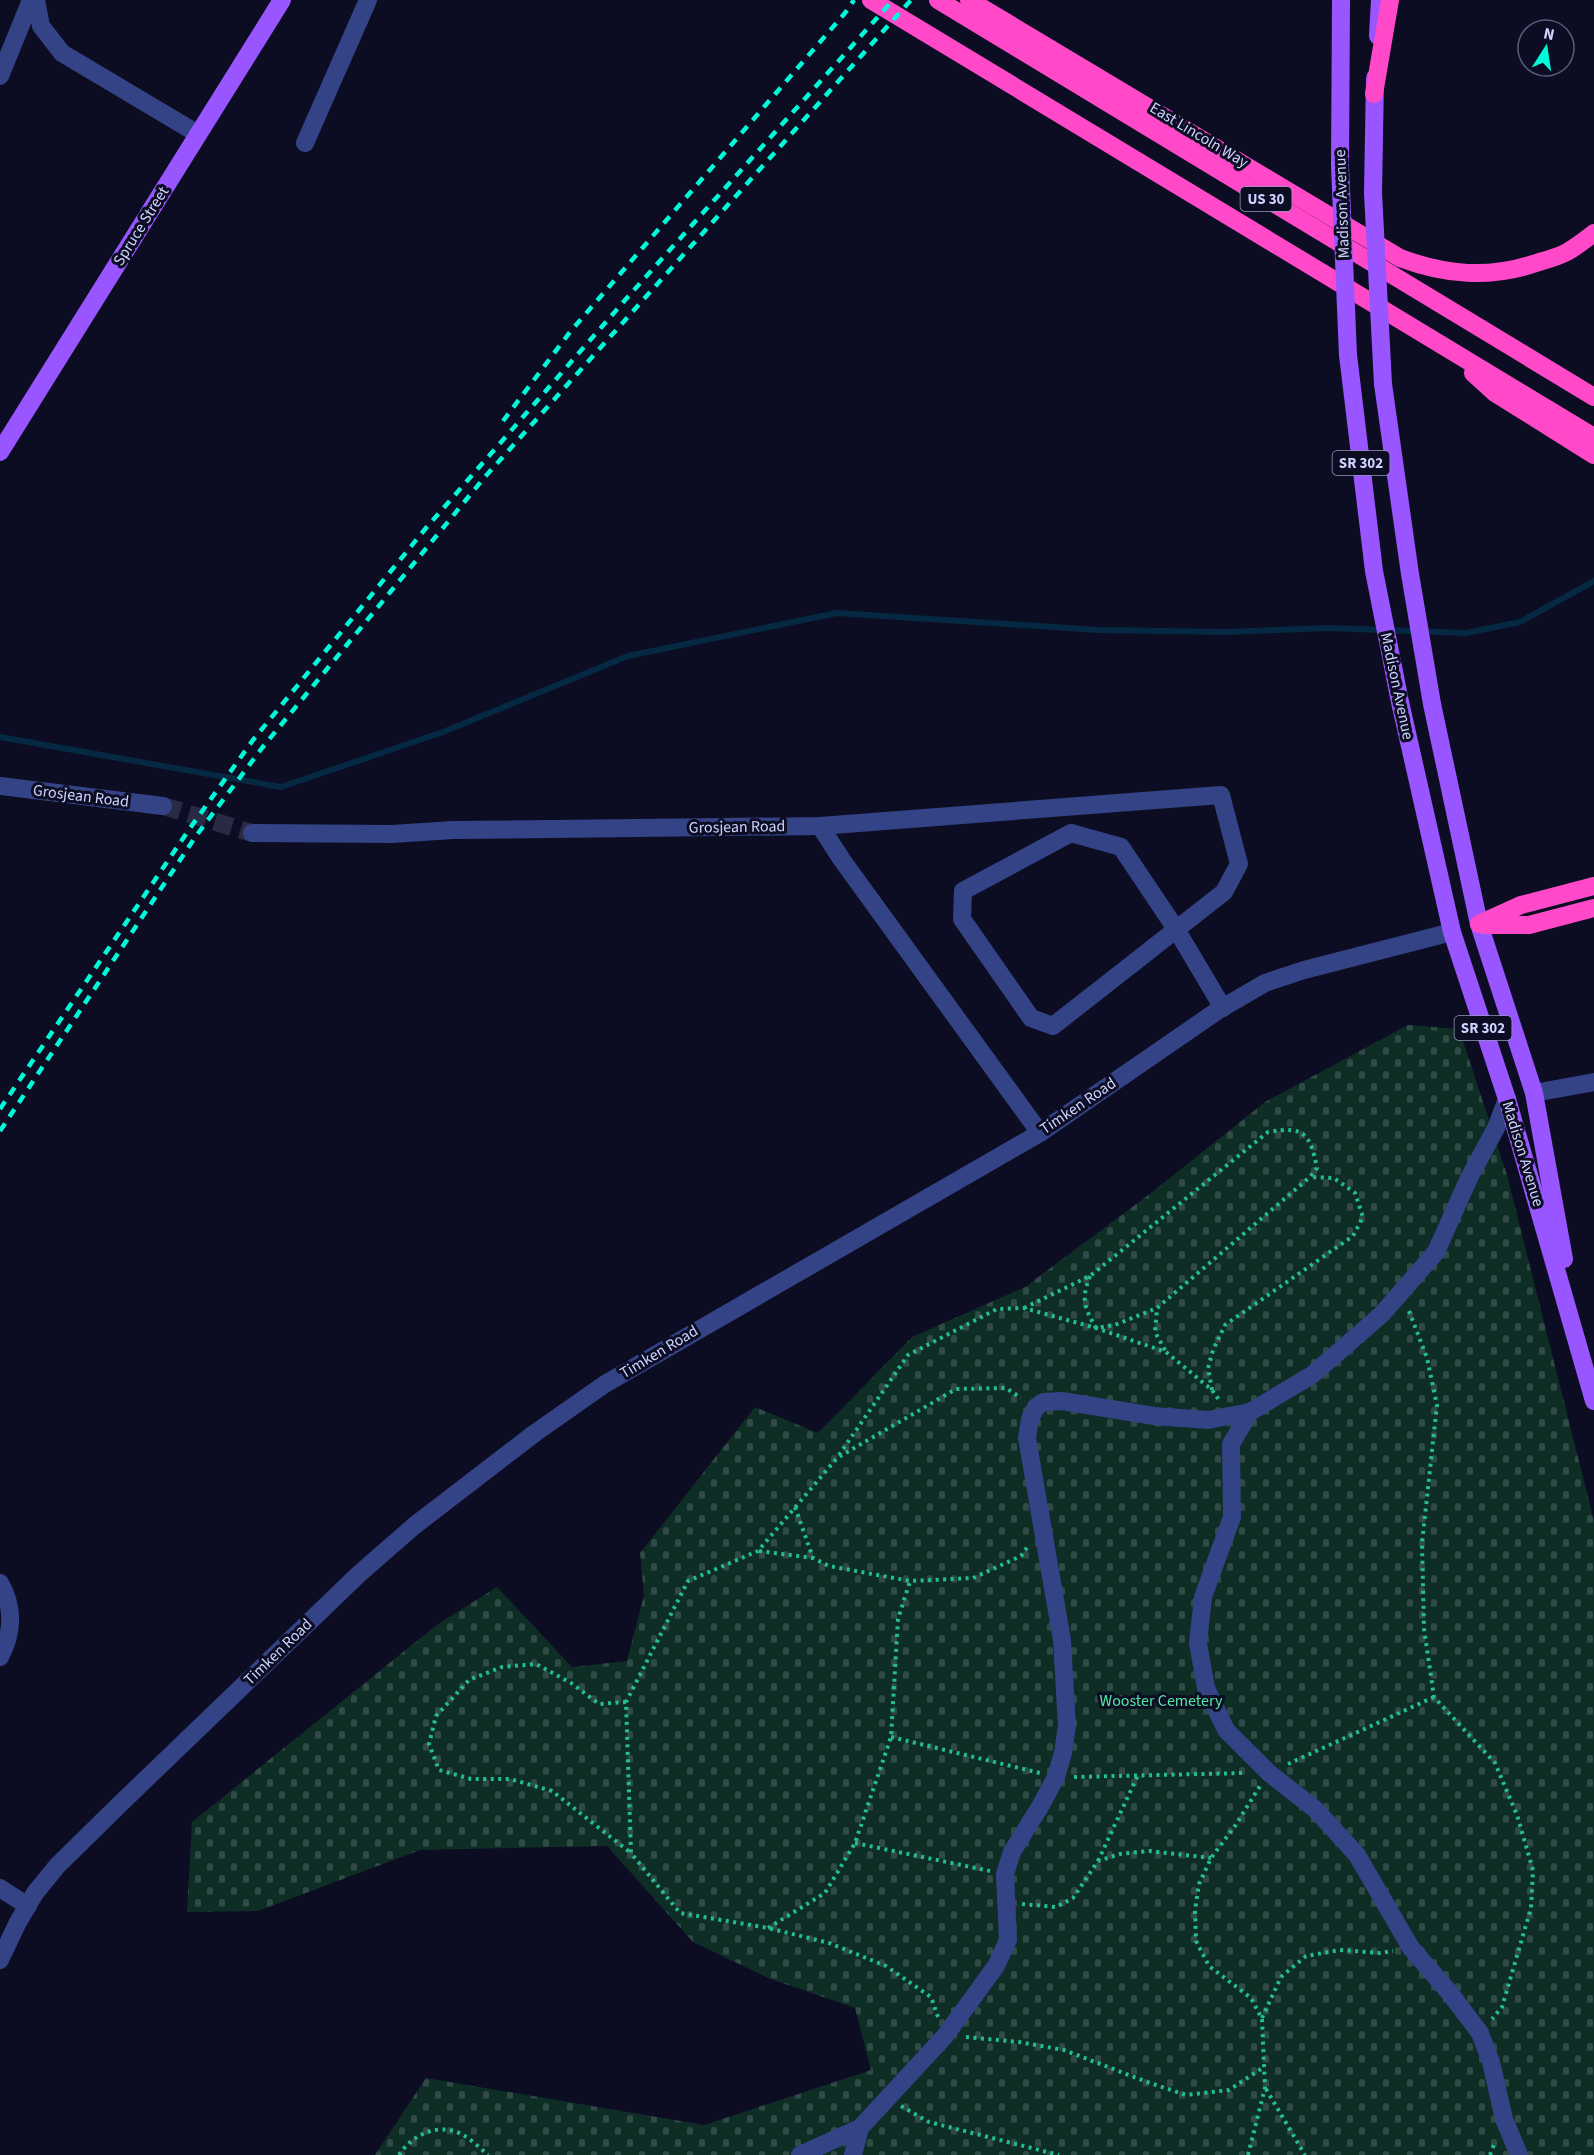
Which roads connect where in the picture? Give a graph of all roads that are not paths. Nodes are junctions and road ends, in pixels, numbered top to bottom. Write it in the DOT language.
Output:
graph roads {
  1 [pos="31,0"];
  2 [pos="36,0"];
  3 [pos="282,0"];
  4 [pos="368,0"];
  5 [pos="871,0"];
  6 [pos="938,0"];
  7 [pos="969,0"];
  8 [pos="1341,0"];
  9 [pos="1380,0"];
  10 [pos="1390,0"];
  11 [pos="0,76"];
  12 [pos="1374,94"];
  13 [pos="198,134"];
  14 [pos="305,143"];
  15 [pos="1594,233"];
  16 [pos="1446,347"];
  17 [pos="1594,397"];
  18 [pos="1594,437"];
  19 [pos="0,452"];
  20 [pos="1594,454"];
  21 [pos="0,786"];
  22 [pos="163,806"];
  23 [pos="820,826"];
  24 [pos="252,833"];
  25 [pos="1594,886"];
  26 [pos="1594,908"];
  27 [pos="1479,924"];
  28 [pos="1176,929"];
  29 [pos="1452,932"];
  30 [pos="1223,1008"];
  31 [pos="1594,1082"];
  32 [pos="1534,1093"];
  33 [pos="1507,1099"];
  34 [pos="1040,1132"];
  35 [pos="1581,1350"];
  36 [pos="1594,1401"];
  37 [pos="1250,1412"];
  38 [pos="1208,1420"];
  39 [pos="1231,1444"];
  40 [pos="0,1583"];
  41 [pos="0,1657"];
  42 [pos="0,1888"];
  43 [pos="28,1906"];
  44 [pos="0,1960"];
  45 [pos="860,2128"];
  46 [pos="800,2155"];
  47 [pos="853,2155"];
  48 [pos="1519,2155"];
  1 -- 11 [label="street"];
  2 -- 13 [label="street"];
  3 -- 13 [label="main road, Spruce Street"];
  4 -- 14 [label="street"];
  5 -- 16 [label="highway, US 30"];
  6 -- 17 [label="highway, East Lincoln Way / US 30"];
  7 -- 15 [label="highway"];
  8 -- 29 [label="main road, Madison Avenue / SR 302, bridge"];
  9 -- 12 [label="main road, Madison Avenue / SR 302"];
  10 -- 12 [label="highway"];
  12 -- 27 [label="main road, Madison Avenue / SR 302, bridge"];
  13 -- 19 [label="main road, Spruce Street"];
  16 -- 18 [label="highway, US 30"];
  16 -- 20 [label="highway"];
  21 -- 22 [label="street, Grosjean Road"];
  23 -- 24 [label="street, Grosjean Road"];
  23 -- 28 [label="street, Grosjean Road"];
  23 -- 34 [label="street"];
  25 -- 27 [label="highway"];
  26 -- 27 [label="highway"];
  27 -- 29 [label="main road"];
  27 -- 32 [label="main road, Madison Avenue / SR 302"];
  28 -- 28 [label="street"];
  28 -- 30 [label="street"];
  29 -- 30 [label="street, Timken Road"];
  29 -- 33 [label="main road, Madison Avenue / SR 302"];
  30 -- 34 [label="street, Timken Road"];
  31 -- 32 [label="street"];
  32 -- 35 [label="main road, Madison Avenue / SR 302"];
  33 -- 35 [label="main road, Madison Avenue / SR 302"];
  33 -- 37 [label="street"];
  34 -- 43 [label="street, Timken Road"];
  35 -- 36 [label="main road, Madison Avenue / SR 302"];
  37 -- 38 [label="street"];
  37 -- 39 [label="street"];
  38 -- 39 [label="street"];
  38 -- 45 [label="street"];
  39 -- 48 [label="street"];
  40 -- 41 [label="street"];
  42 -- 43 [label="street"];
  43 -- 44 [label="street, Timken Road"];
  45 -- 46 [label="street"];
  45 -- 47 [label="street"];
}
